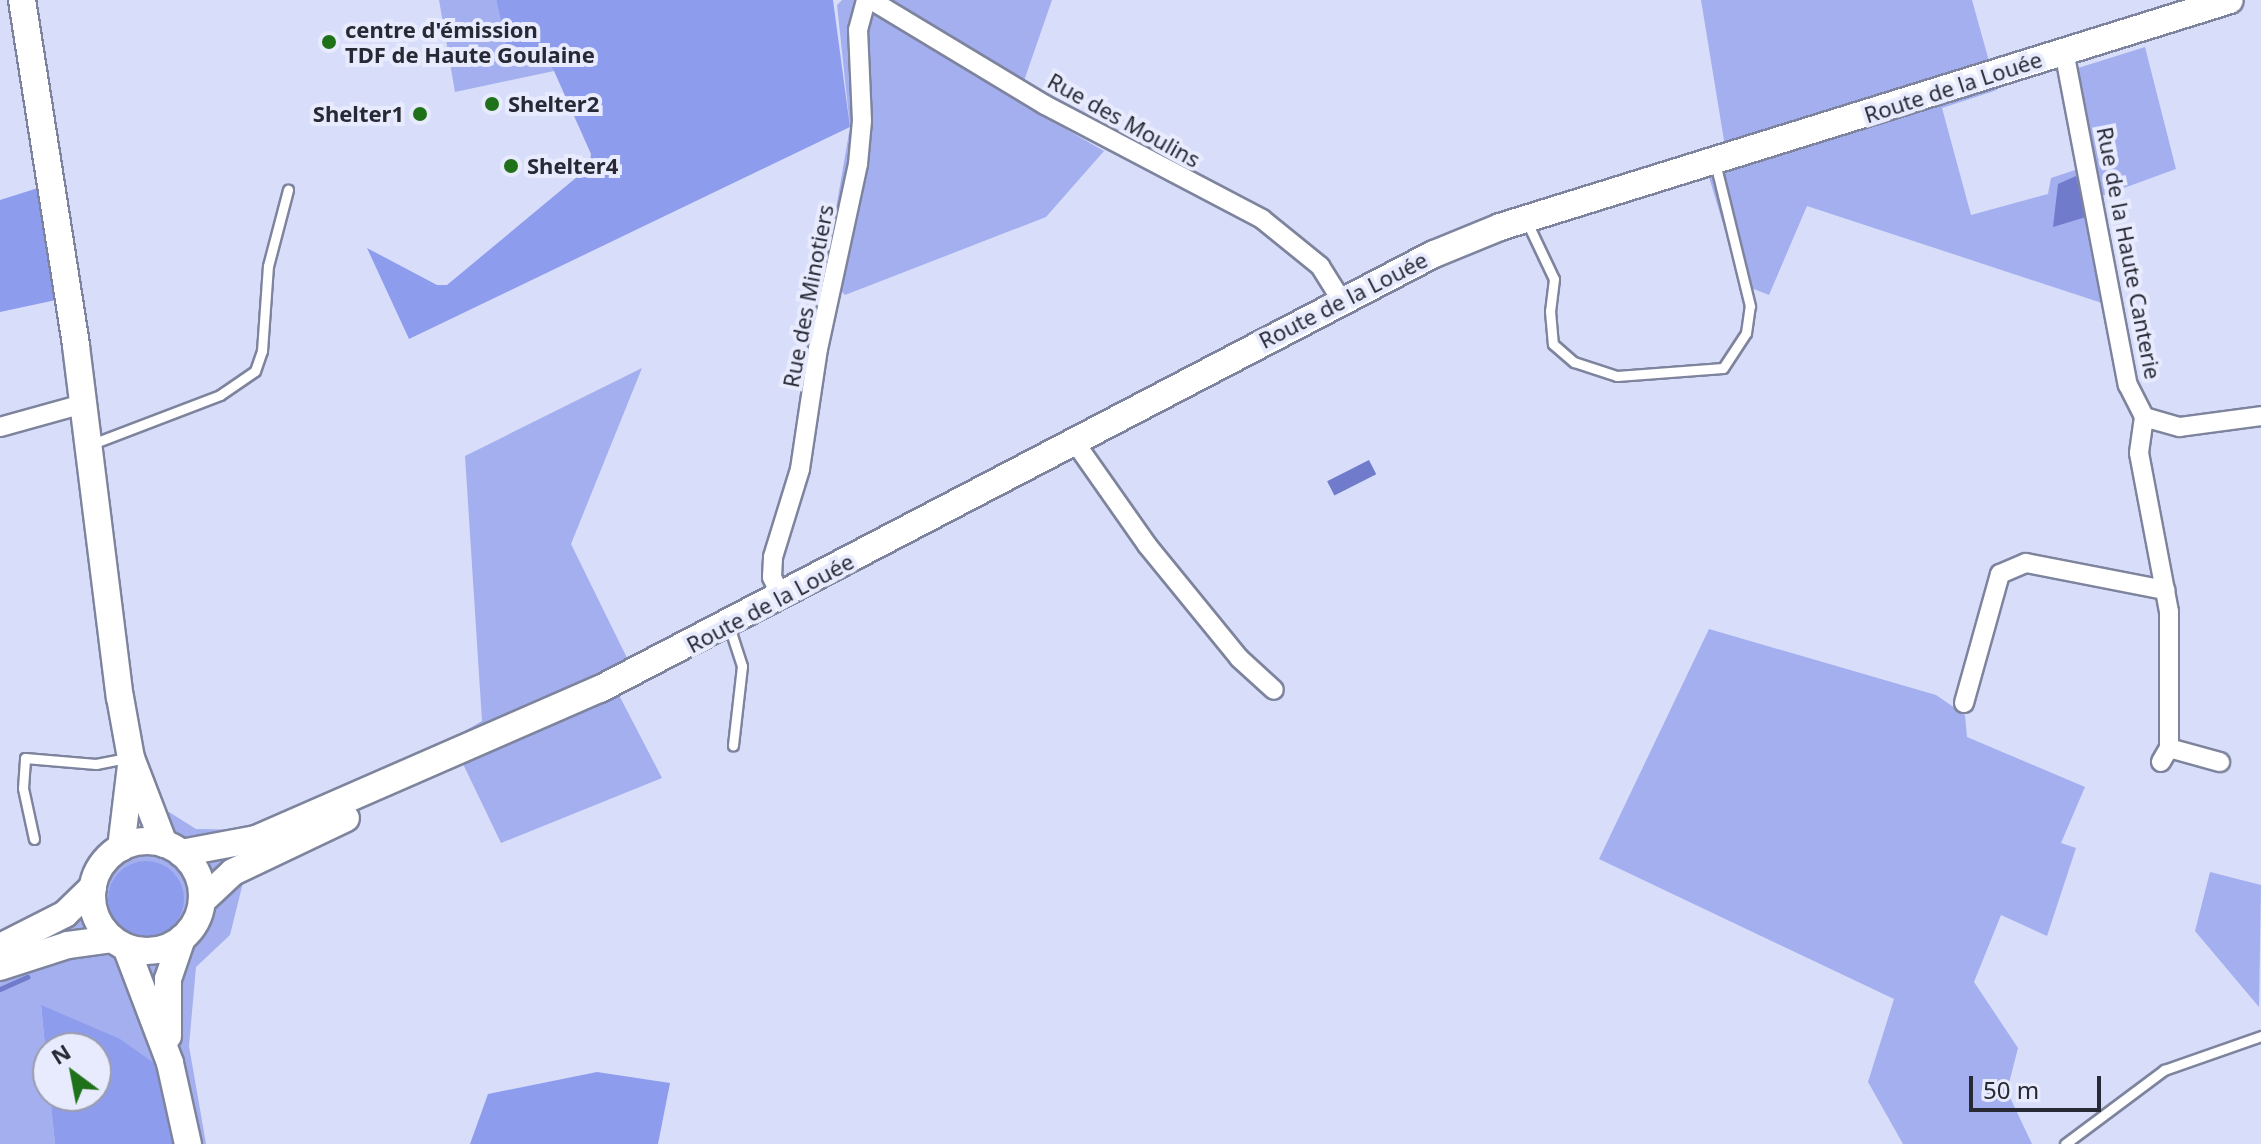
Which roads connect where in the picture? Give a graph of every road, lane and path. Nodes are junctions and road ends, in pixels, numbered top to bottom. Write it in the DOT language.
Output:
graph roads {
  1 [pos="22,0"];
  2 [pos="868,0"];
  3 [pos="2230,0"];
  4 [pos="2064,51"];
  5 [pos="1715,162"];
  6 [pos="288,190"];
  7 [pos="1525,219"];
  8 [pos="1340,298"];
  9 [pos="83,404"];
  10 [pos="2261,416"];
  11 [pos="2144,417"];
  12 [pos="0,427"];
  13 [pos="1074,441"];
  14 [pos="88,445"];
  15 [pos="2165,590"];
  16 [pos="782,597"];
  17 [pos="729,626"];
  18 [pos="1274,690"];
  19 [pos="1964,703"];
  20 [pos="510,731"];
  21 [pos="733,745"];
  22 [pos="131,758"];
  23 [pos="2220,762"];
  24 [pos="34,839"];
  25 [pos="121,848"];
  26 [pos="173,849"];
  27 [pos="93,887"];
  28 [pos="202,901"];
  29 [pos="182,938"];
  30 [pos="119,943"];
  31 [pos="0,947"];
  32 [pos="0,967"];
  33 [pos="2261,1036"];
  34 [pos="170,1063"];
  35 [pos="188,1144"];
  36 [pos="2065,1144"];
  1 -- 9 [label="main road"];
  2 -- 8 [label="street, Rue des Moulins"];
  2 -- 16 [label="street, Rue des Minotiers"];
  3 -- 4 [label="main road, Route de la Louée"];
  4 -- 5 [label="main road, Route de la Louée"];
  4 -- 11 [label="street, Rue de la Haute Canterie"];
  5 -- 7 [label="main road, Route de la Louée"];
  5 -- 7 [label="lane"];
  6 -- 14 [label="lane"];
  7 -- 8 [label="main road, Route de la Louée"];
  8 -- 13 [label="main road, Route de la Louée"];
  9 -- 12 [label="street"];
  9 -- 14 [label="main road"];
  10 -- 11 [label="street"];
  11 -- 15 [label="street"];
  13 -- 16 [label="main road, Route de la Louée"];
  13 -- 18 [label="street"];
  14 -- 22 [label="main road"];
  15 -- 19 [label="street"];
  15 -- 23 [label="street"];
  16 -- 17 [label="main road, Route de la Louée"];
  17 -- 20 [label="main road, Route de la Louée"];
  17 -- 21 [label="lane"];
  20 -- 26 [label="main road, Route de la Louée"];
  20 -- 28 [label="main road, Route de la Louée"];
  22 -- 24 [label="lane"];
  22 -- 25 [label="main road"];
  22 -- 26 [label="main road"];
  25 -- 26 [label="main road"];
  25 -- 27 [label="main road"];
  26 -- 28 [label="main road"];
  27 -- 30 [label="main road"];
  27 -- 31 [label="main road"];
  28 -- 29 [label="main road"];
  29 -- 30 [label="main road"];
  29 -- 34 [label="main road"];
  30 -- 32 [label="main road"];
  30 -- 34 [label="main road"];
  33 -- 36 [label="lane"];
  34 -- 35 [label="main road"];
}
